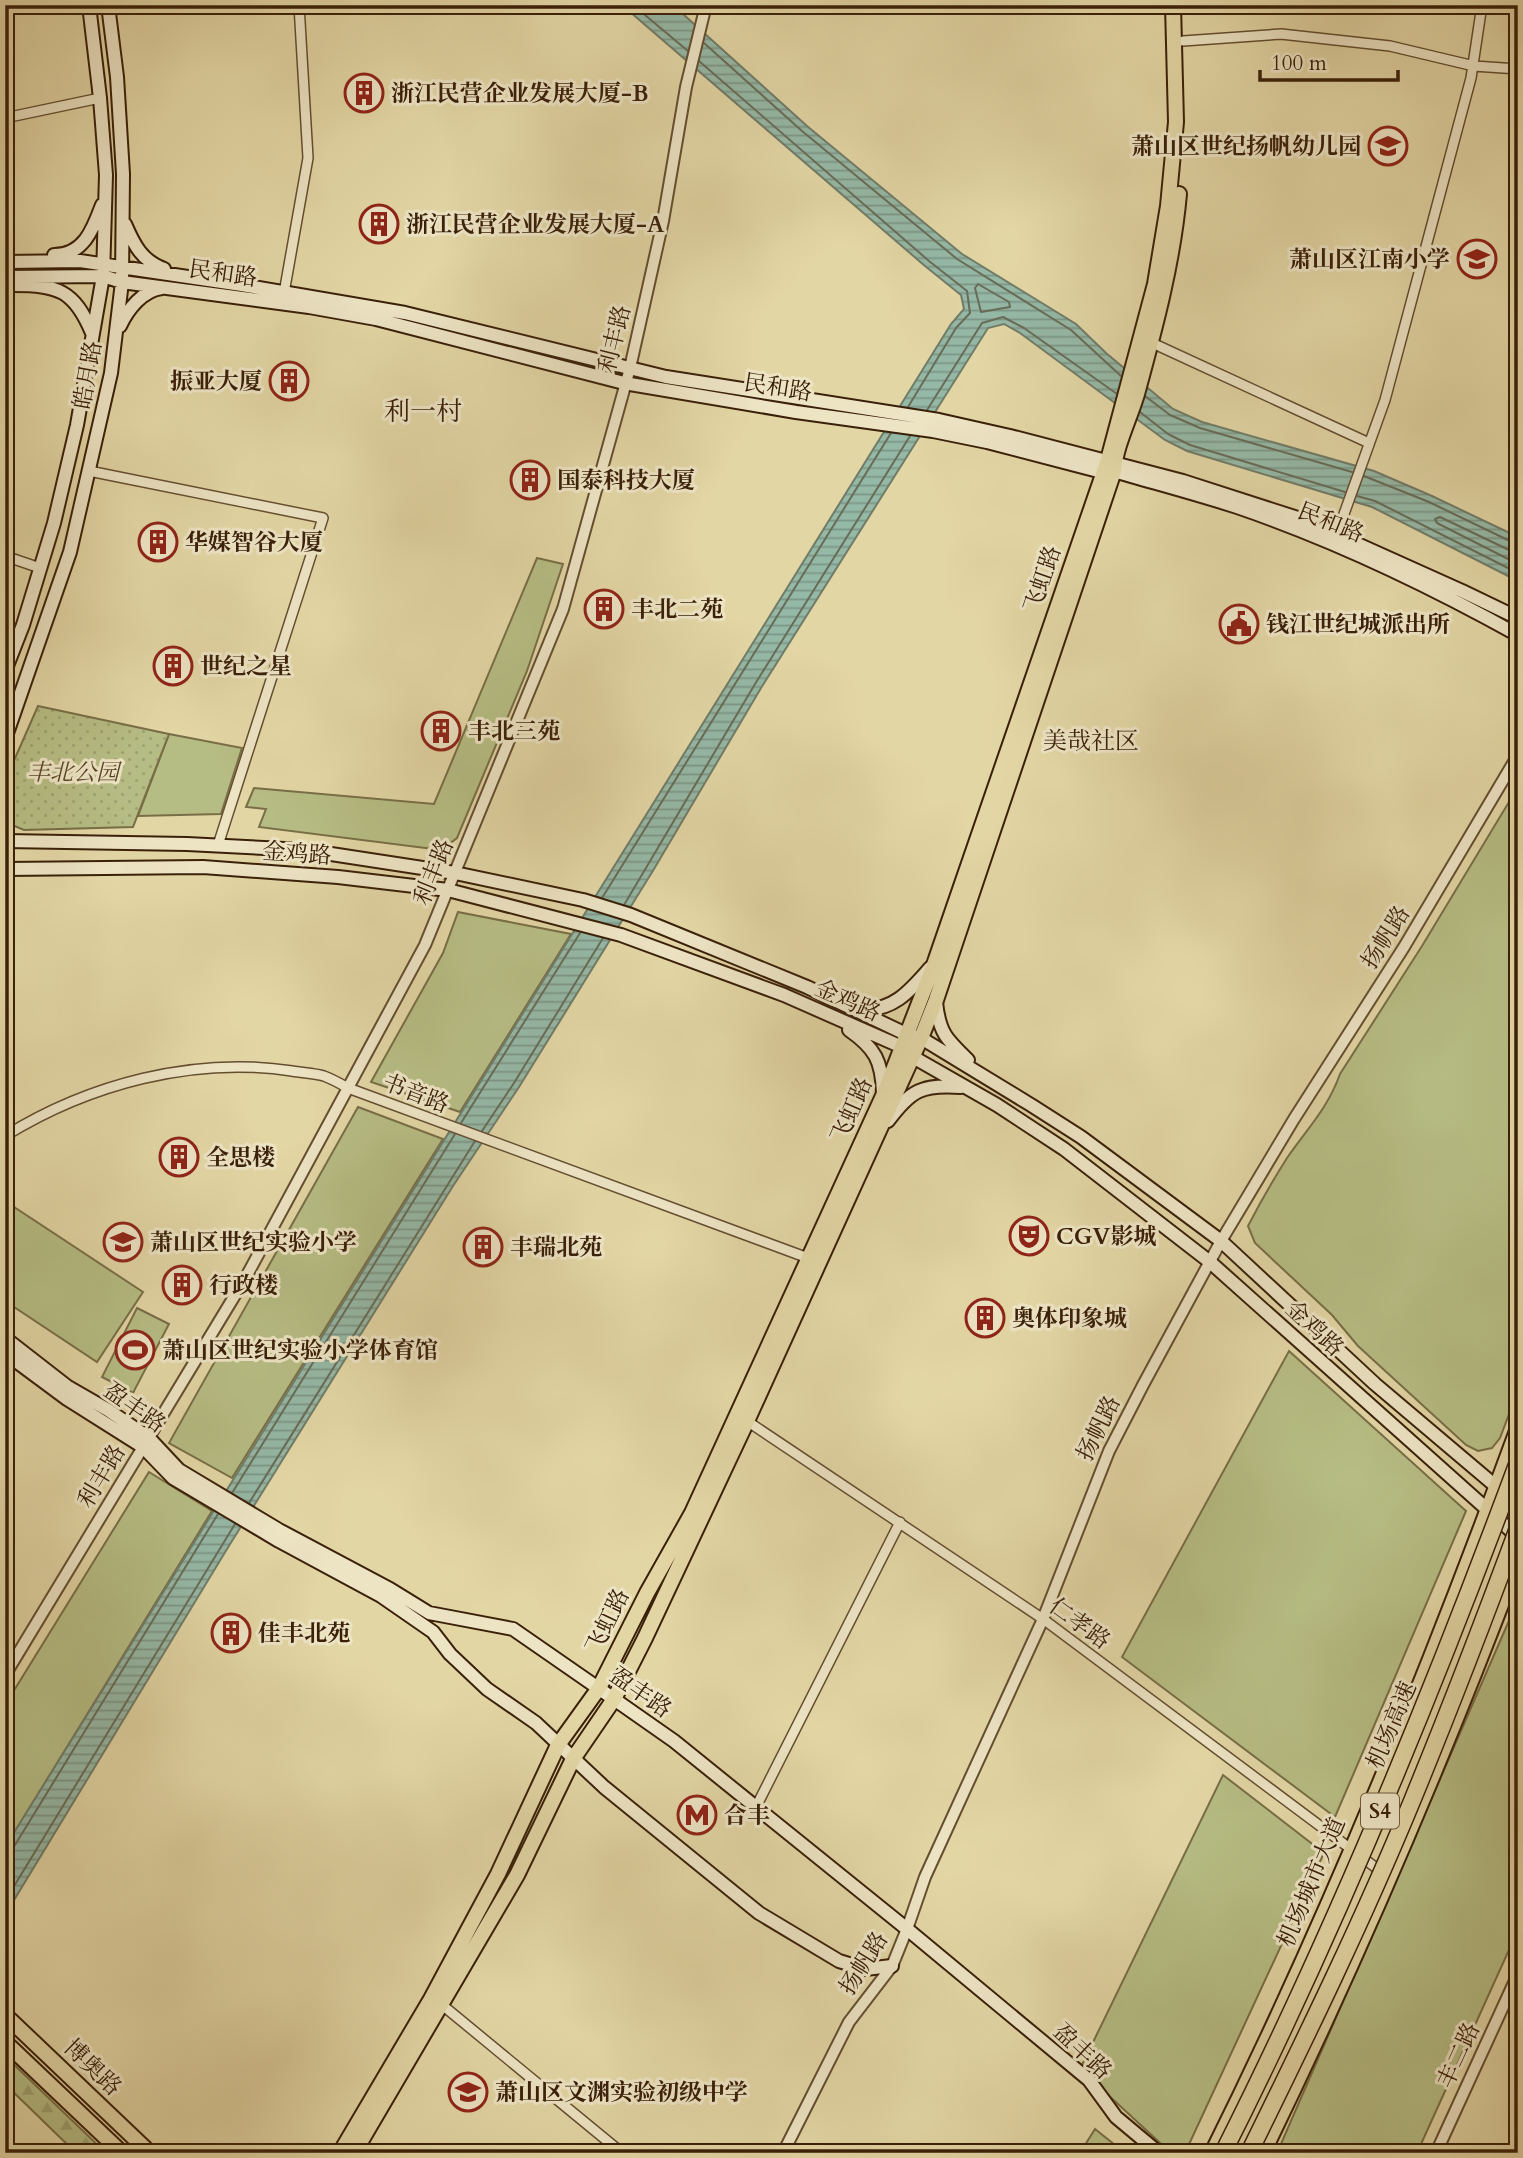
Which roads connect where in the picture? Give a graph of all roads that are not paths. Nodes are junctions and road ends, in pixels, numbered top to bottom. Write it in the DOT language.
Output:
graph roads {
  1 [pos="89,5"];
  2 [pos="108,5"];
  3 [pos="299,5"];
  4 [pos="706,5"];
  5 [pos="1173,5"];
  6 [pos="1181,5"];
  7 [pos="1482,5"];
  8 [pos="1183,41"];
  9 [pos="1474,66"];
  10 [pos="1518,69"];
  11 [pos="100,98"];
  12 [pos="5,118"];
  13 [pos="106,194"];
  14 [pos="123,221"];
  15 [pos="5,255"];
  16 [pos="5,262"];
  17 [pos="122,267"];
  18 [pos="104,270"];
  19 [pos="187,276"];
  20 [pos="5,277"];
  21 [pos="122,282"];
  22 [pos="5,285"];
  23 [pos="174,288"];
  24 [pos="284,293"];
  25 [pos="92,333"];
  26 [pos="116,335"];
  27 [pos="1150,342"];
  28 [pos="630,368"];
  29 [pos="1136,373"];
  30 [pos="625,383"];
  31 [pos="1368,443"];
  32 [pos="1110,466"];
  33 [pos="89,471"];
  34 [pos="1340,536"];
  35 [pos="5,556"];
  36 [pos="40,568"];
  37 [pos="1518,618"];
  38 [pos="1518,635"];
  39 [pos="5,670"];
  40 [pos="5,739"];
  41 [pos="1518,755"];
  42 [pos="5,841"];
  43 [pos="218,845"];
  44 [pos="5,869"];
  45 [pos="455,873"];
  46 [pos="448,890"];
  47 [pos="935,962"];
  48 [pos="936,1000"];
  49 [pos="845,1005"];
  50 [pos="826,1013"];
  51 [pos="911,1044"];
  52 [pos="983,1075"];
  53 [pos="348,1088"];
  54 [pos="968,1088"];
  55 [pos="883,1096"];
  56 [pos="877,1135"];
  57 [pos="5,1136"];
  58 [pos="1221,1241"];
  59 [pos="808,1258"];
  60 [pos="1210,1262"];
  61 [pos="5,1338"];
  62 [pos="5,1353"];
  63 [pos="741,1418"];
  64 [pos="1518,1428"];
  65 [pos="146,1443"];
  66 [pos="1518,1462"];
  67 [pos="1497,1485"];
  68 [pos="1518,1505"];
  69 [pos="1488,1510"];
  70 [pos="900,1522"];
  71 [pos="1518,1528"];
  72 [pos="1518,1537"];
  73 [pos="1518,1560"];
  74 [pos="1043,1619"];
  75 [pos="5,1675"];
  76 [pos="599,1688"];
  77 [pos="614,1699"];
  78 [pos="558,1745"];
  79 [pos="573,1759"];
  80 [pos="756,1807"];
  81 [pos="1350,1850"];
  82 [pos="1390,1878"];
  83 [pos="907,1929"];
  84 [pos="892,1966"];
  85 [pos="1518,1974"];
  86 [pos="441,2004"];
  87 [pos="5,2014"];
  88 [pos="5,2042"];
  89 [pos="122,2153"];
  90 [pos="150,2153"];
  91 [pos="340,2153"];
  92 [pos="354,2153"];
  93 [pos="622,2153"];
  94 [pos="783,2153"];
  95 [pos="1159,2153"];
  96 [pos="1212,2153"];
  97 [pos="1223,2153"];
  98 [pos="1249,2153"];
  99 [pos="1263,2153"];
  100 [pos="1436,2153"];
  1 -- 11 [label="main road, 皓月路"];
  2 -- 14 [label="main road, 皓月路"];
  3 -- 24 [label="street"];
  4 -- 28 [label="street, 利丰路"];
  5 -- 29 [label="main road, 飞虹路"];
  6 -- 8 [label="main road, 飞虹路"];
  7 -- 9 [label="street"];
  8 -- 9 [label="street"];
  8 -- 27 [label="main road, 飞虹路"];
  9 -- 10 [label="street"];
  9 -- 31 [label="street"];
  11 -- 12 [label="street"];
  11 -- 13 [label="main road, 皓月路"];
  13 -- 15 [label="main road"];
  13 -- 18 [label="main road, 皓月路"];
  14 -- 17 [label="main road, 皓月路"];
  14 -- 19 [label="main road"];
  16 -- 18 [label="main road, 民和路"];
  17 -- 18 [label="main road, 民和路"];
  17 -- 19 [label="main road, 民和路"];
  17 -- 21 [label="main road, 皓月路"];
  18 -- 20 [label="main road, 民和路"];
  18 -- 21 [label="main road, 民和路"];
  18 -- 25 [label="main road, 皓月路"];
  19 -- 24 [label="main road, 民和路"];
  21 -- 23 [label="main road, 民和路"];
  21 -- 26 [label="main road, 皓月路"];
  22 -- 25 [label="main road"];
  23 -- 26 [label="main road"];
  23 -- 30 [label="main road, 民和路"];
  24 -- 28 [label="main road, 民和路"];
  25 -- 36 [label="main road, 皓月路"];
  26 -- 33 [label="main road, 皓月路"];
  27 -- 29 [label="main road, 飞虹路"];
  27 -- 31 [label="street"];
  28 -- 30 [label="street, 利丰路"];
  28 -- 32 [label="main road, 民和路"];
  29 -- 32 [label="main road, 飞虹路"];
  30 -- 32 [label="main road, 民和路"];
  30 -- 45 [label="street, 利丰路"];
  31 -- 34 [label="street"];
  32 -- 34 [label="main road, 民和路"];
  32 -- 38 [label="main road, 民和路"];
  32 -- 47 [label="main road, 飞虹路"];
  32 -- 48 [label="main road, 飞虹路"];
  33 -- 40 [label="main road, 皓月路"];
  33 -- 43 [label="street"];
  34 -- 37 [label="main road, 民和路"];
  35 -- 36 [label="street"];
  36 -- 39 [label="main road, 皓月路"];
  41 -- 58 [label="street, 扬帆路"];
  42 -- 43 [label="main road, 金鸡路"];
  43 -- 45 [label="main road, 金鸡路"];
  44 -- 46 [label="main road, 金鸡路"];
  45 -- 46 [label="street, 利丰路"];
  45 -- 49 [label="main road, 金鸡路"];
  46 -- 50 [label="main road, 金鸡路"];
  46 -- 53 [label="street, 利丰路"];
  47 -- 49 [label="main road"];
  47 -- 51 [label="main road, 飞虹路"];
  48 -- 51 [label="main road, 飞虹路"];
  48 -- 52 [label="main road"];
  49 -- 51 [label="main road, 金鸡路"];
  50 -- 51 [label="main road, 金鸡路"];
  50 -- 55 [label="main road"];
  51 -- 52 [label="main road, 金鸡路"];
  51 -- 54 [label="main road, 金鸡路"];
  51 -- 55 [label="main road, 飞虹路"];
  51 -- 56 [label="main road, 飞虹路"];
  52 -- 58 [label="main road, 金鸡路"];
  53 -- 57 [label="street, 书音路"];
  53 -- 59 [label="street, 书音路"];
  53 -- 65 [label="street, 利丰路"];
  54 -- 56 [label="main road"];
  54 -- 60 [label="main road, 金鸡路"];
  55 -- 59 [label="main road, 飞虹路"];
  56 -- 63 [label="main road, 飞虹路"];
  58 -- 60 [label="street, 扬帆路"];
  58 -- 67 [label="main road, 金鸡路"];
  59 -- 63 [label="main road, 飞虹路"];
  60 -- 69 [label="main road, 金鸡路"];
  60 -- 74 [label="street, 扬帆路"];
  61 -- 65 [label="main road, 盈丰路"];
  62 -- 65 [label="main road, 盈丰路"];
  63 -- 70 [label="street, 仁孝路"];
  63 -- 76 [label="main road, 飞虹路"];
  63 -- 77 [label="main road, 飞虹路"];
  64 -- 67 [label="main road, 机场城市大道"];
  65 -- 75 [label="street, 利丰路"];
  65 -- 76 [label="main road, 盈丰路"];
  65 -- 78 [label="main road, 盈丰路"];
  66 -- 97 [label="highway, 机场高速 / S4, bridge"];
  67 -- 68 [label="main road, 金鸡路"];
  67 -- 69 [label="main road, 机场城市大道"];
  69 -- 72 [label="main road, 金鸡路"];
  69 -- 81 [label="main road, 机场城市大道"];
  70 -- 74 [label="street, 仁孝路"];
  70 -- 80 [label="street"];
  71 -- 98 [label="highway, 机场高速 / S4, bridge"];
  73 -- 82 [label="main road"];
  74 -- 81 [label="street, 仁孝路"];
  74 -- 83 [label="street, 扬帆路"];
  76 -- 77 [label="main road, 盈丰路"];
  76 -- 78 [label="main road, 飞虹路"];
  77 -- 79 [label="main road, 飞虹路"];
  77 -- 80 [label="main road, 盈丰路"];
  78 -- 79 [label="main road, 盈丰路"];
  78 -- 91 [label="main road, 飞虹路"];
  79 -- 84 [label="main road, 盈丰路"];
  79 -- 86 [label="main road, 飞虹路"];
  80 -- 83 [label="main road, 盈丰路"];
  81 -- 82 [label="street, 仁孝路"];
  81 -- 96 [label="main road, 机场城市大道"];
  82 -- 99 [label="main road"];
  83 -- 84 [label="street, 扬帆路"];
  83 -- 95 [label="main road, 盈丰路"];
  84 -- 94 [label="street, 扬帆路"];
  85 -- 100 [label="street, 丰二路"];
  86 -- 92 [label="main road, 飞虹路"];
  86 -- 93 [label="street"];
  87 -- 90 [label="main road, 博奥路"];
  88 -- 89 [label="main road, 博奥路"];
}
